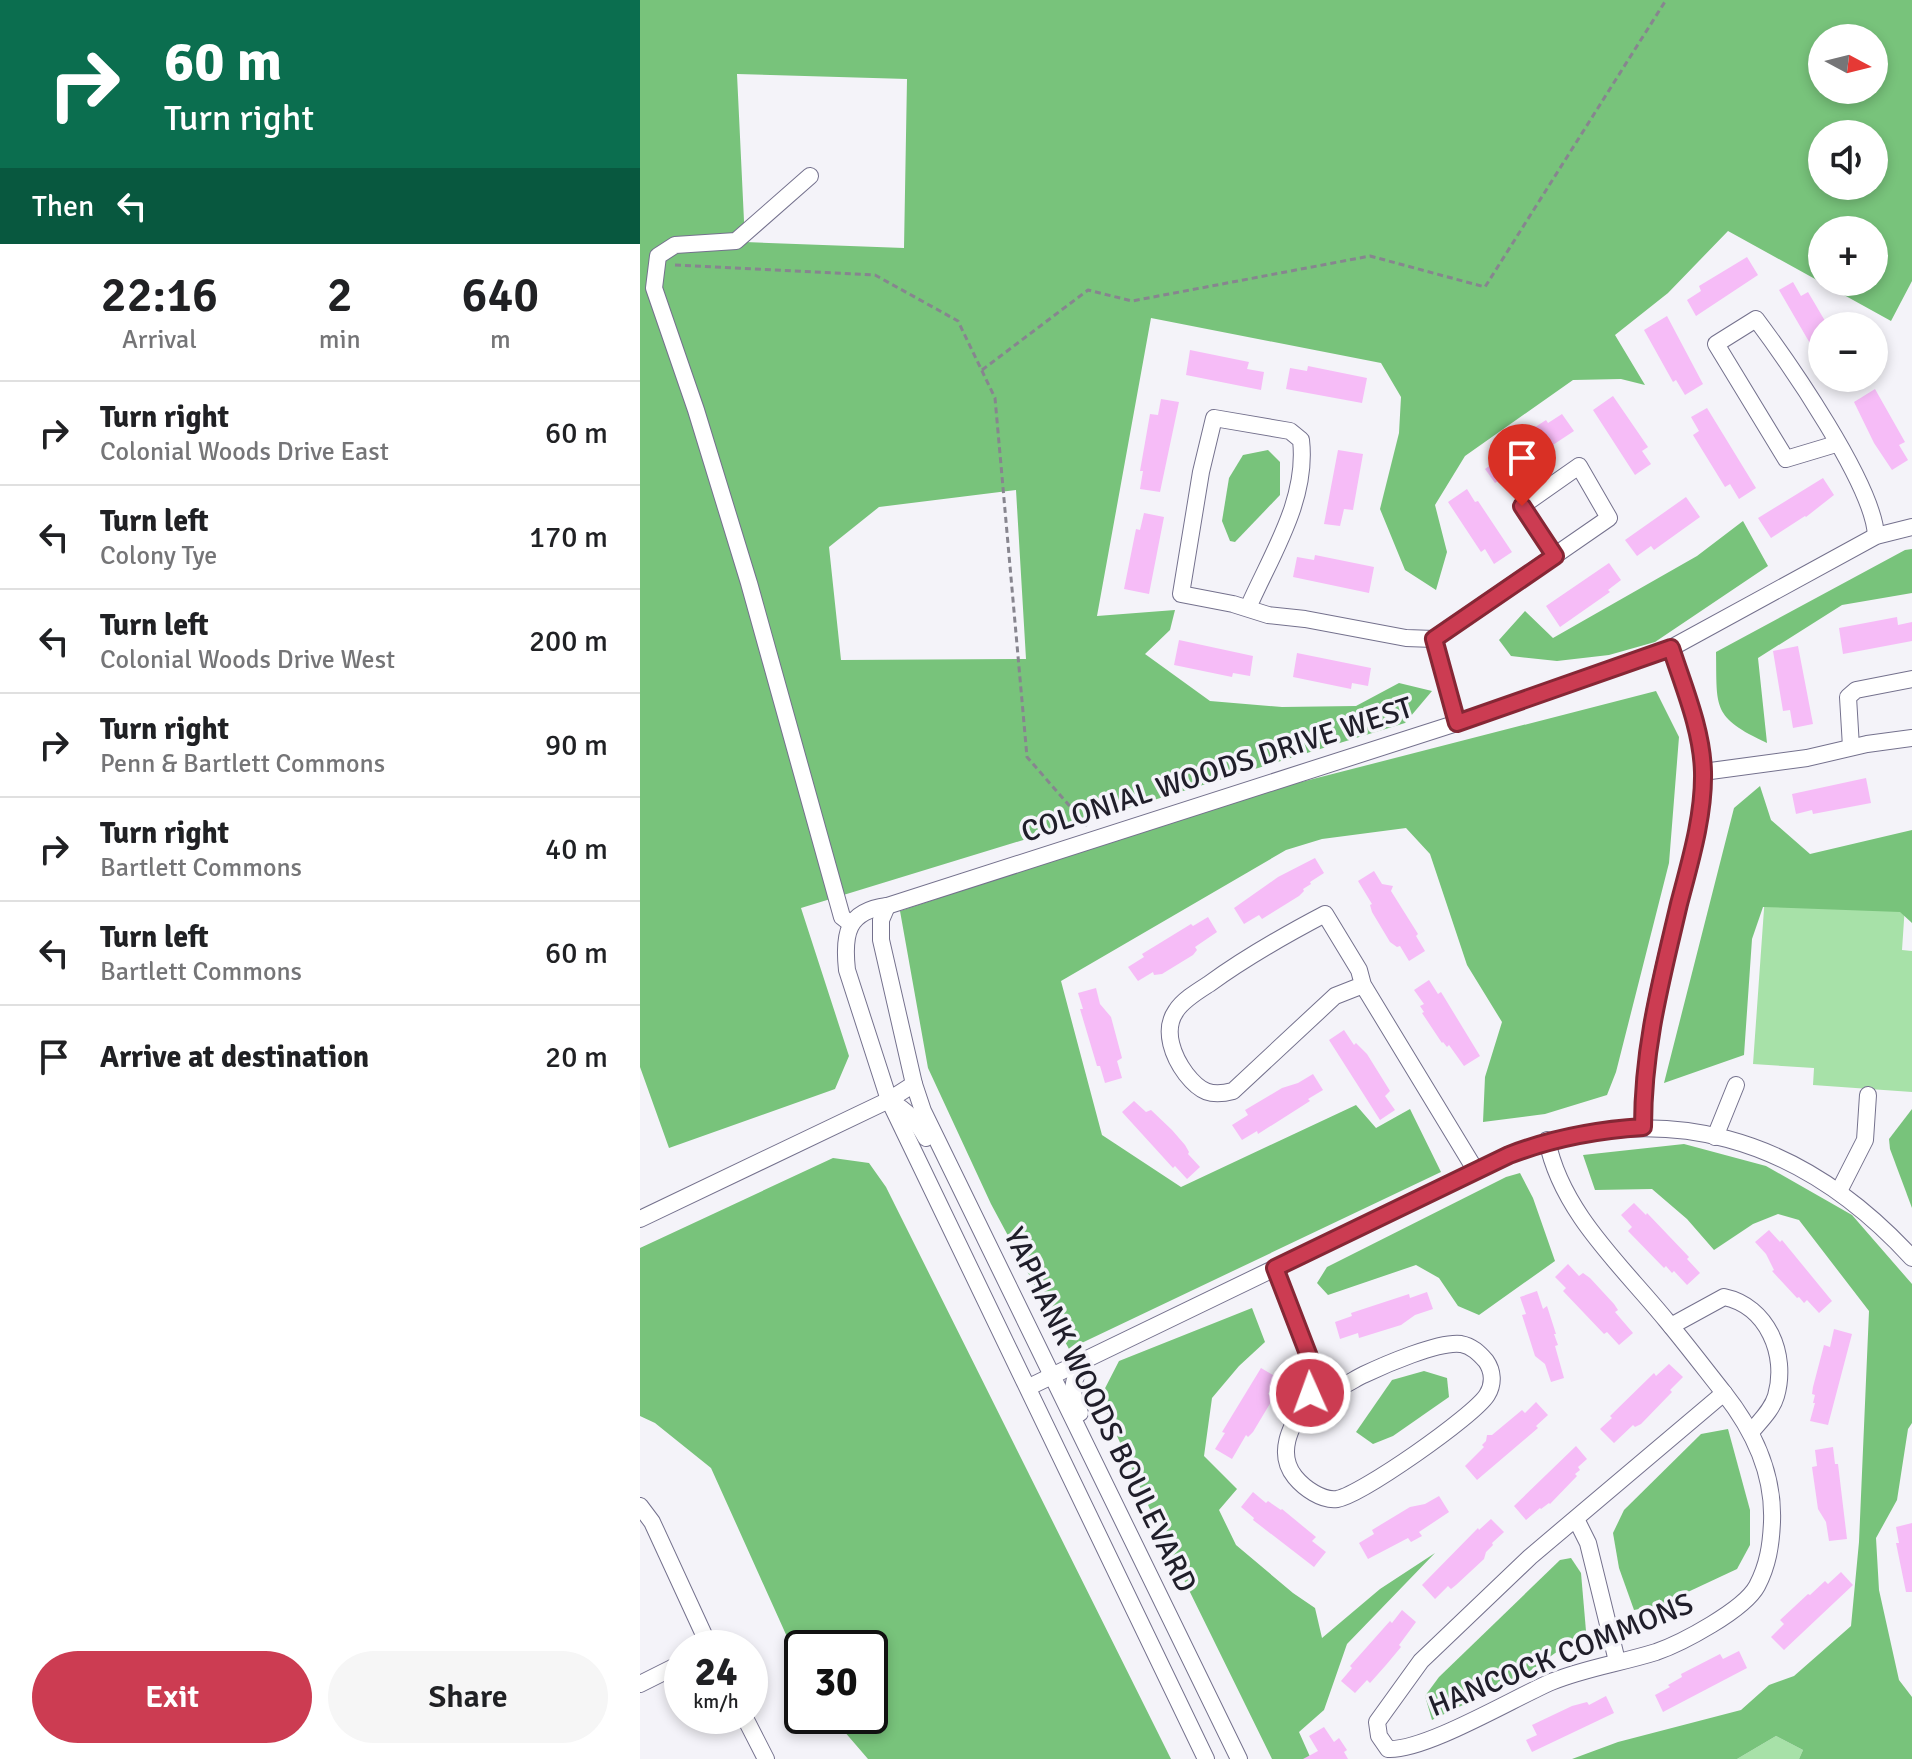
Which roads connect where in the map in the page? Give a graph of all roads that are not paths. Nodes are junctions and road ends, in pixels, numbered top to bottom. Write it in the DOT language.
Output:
graph roads {
  1 [pos="810,176"];
  2 [pos="1836,444"];
  3 [pos="1912,527"];
  4 [pos="1876,536"];
  5 [pos="1555,556"];
  6 [pos="1248,608"];
  7 [pos="1434,639"];
  8 [pos="1671,648"];
  9 [pos="1912,679"];
  10 [pos="1457,723"];
  11 [pos="1912,738"];
  12 [pos="1851,747"];
  13 [pos="1703,772"];
  14 [pos="887,906"];
  15 [pos="851,924"];
  16 [pos="1363,985"];
  17 [pos="914,1084"];
  18 [pos="1736,1085"];
  19 [pos="1868,1095"];
  20 [pos="889,1100"];
  21 [pos="1643,1127"];
  22 [pos="1715,1137"];
  23 [pos="1547,1140"];
  24 [pos="1476,1171"];
  25 [pos="1839,1191"];
  26 [pos="640,1219"];
  27 [pos="986,1246"];
  28 [pos="1912,1258"];
  29 [pos="1275,1268"];
  30 [pos="1671,1326"];
  31 [pos="1036,1345"];
  32 [pos="1084,1361"];
  33 [pos="1051,1376"];
  34 [pos="1029,1387"];
  35 [pos="1311,1387"];
  36 [pos="1724,1393"];
  37 [pos="1751,1432"];
  38 [pos="1107,1491"];
  39 [pos="640,1506"];
  40 [pos="1576,1519"];
  41 [pos="702,1630"];
  42 [pos="1617,1661"];
  43 [pos="664,1672"];
  44 [pos="640,1684"];
  45 [pos="751,1734"];
  46 [pos="759,1757"];
  47 [pos="1206,1759"];
  48 [pos="1239,1759"];
  1 -- 15 [label="street"];
  2 -- 2 [label="street"];
  2 -- 4 [label="street"];
  3 -- 4 [label="street, COLONIAL WOODS DRIVE WEST"];
  4 -- 8 [label="street, COLONIAL WOODS DRIVE WEST"];
  5 -- 5 [label="street"];
  5 -- 7 [label="street"];
  6 -- 6 [label="street"];
  6 -- 7 [label="street"];
  7 -- 10 [label="street"];
  8 -- 10 [label="street, COLONIAL WOODS DRIVE WEST"];
  8 -- 13 [label="street"];
  9 -- 12 [label="street"];
  10 -- 14 [label="street, COLONIAL WOODS DRIVE WEST"];
  11 -- 12 [label="street"];
  12 -- 13 [label="street"];
  13 -- 21 [label="street"];
  14 -- 15 [label="street"];
  14 -- 17 [label="street, YAPHANK WOODS BOULEVARD"];
  15 -- 20 [label="street, YAPHANK WOODS BOULEVARD"];
  16 -- 16 [label="street"];
  16 -- 24 [label="street"];
  17 -- 20 [label="street"];
  17 -- 27 [label="street, YAPHANK WOODS BOULEVARD"];
  18 -- 22 [label="street"];
  19 -- 25 [label="street"];
  20 -- 26 [label="street"];
  20 -- 27 [label="street"];
  20 -- 34 [label="street, YAPHANK WOODS BOULEVARD"];
  21 -- 22 [label="street"];
  21 -- 23 [label="street"];
  22 -- 25 [label="street"];
  23 -- 24 [label="street"];
  23 -- 30 [label="street, HANCOCK COMMONS"];
  24 -- 29 [label="street"];
  25 -- 28 [label="street"];
  27 -- 31 [label="street, YAPHANK WOODS BOULEVARD"];
  29 -- 32 [label="street"];
  29 -- 35 [label="street"];
  30 -- 36 [label="street, HANCOCK COMMONS"];
  30 -- 37 [label="street"];
  31 -- 32 [label="street"];
  31 -- 33 [label="street, YAPHANK WOODS BOULEVARD"];
  32 -- 33 [label="street"];
  32 -- 38 [label="street"];
  33 -- 34 [label="street"];
  33 -- 38 [label="street, YAPHANK WOODS BOULEVARD"];
  34 -- 47 [label="street, YAPHANK WOODS BOULEVARD"];
  35 -- 35 [label="street"];
  36 -- 37 [label="street, HANCOCK COMMONS"];
  36 -- 40 [label="street, HANCOCK COMMONS"];
  37 -- 42 [label="street, HANCOCK COMMONS"];
  38 -- 48 [label="street, YAPHANK WOODS BOULEVARD"];
  39 -- 41 [label="street"];
  40 -- 42 [label="street"];
  40 -- 42 [label="street, HANCOCK COMMONS"];
  43 -- 44 [label="street"];
  45 -- 46 [label="street"];
}
